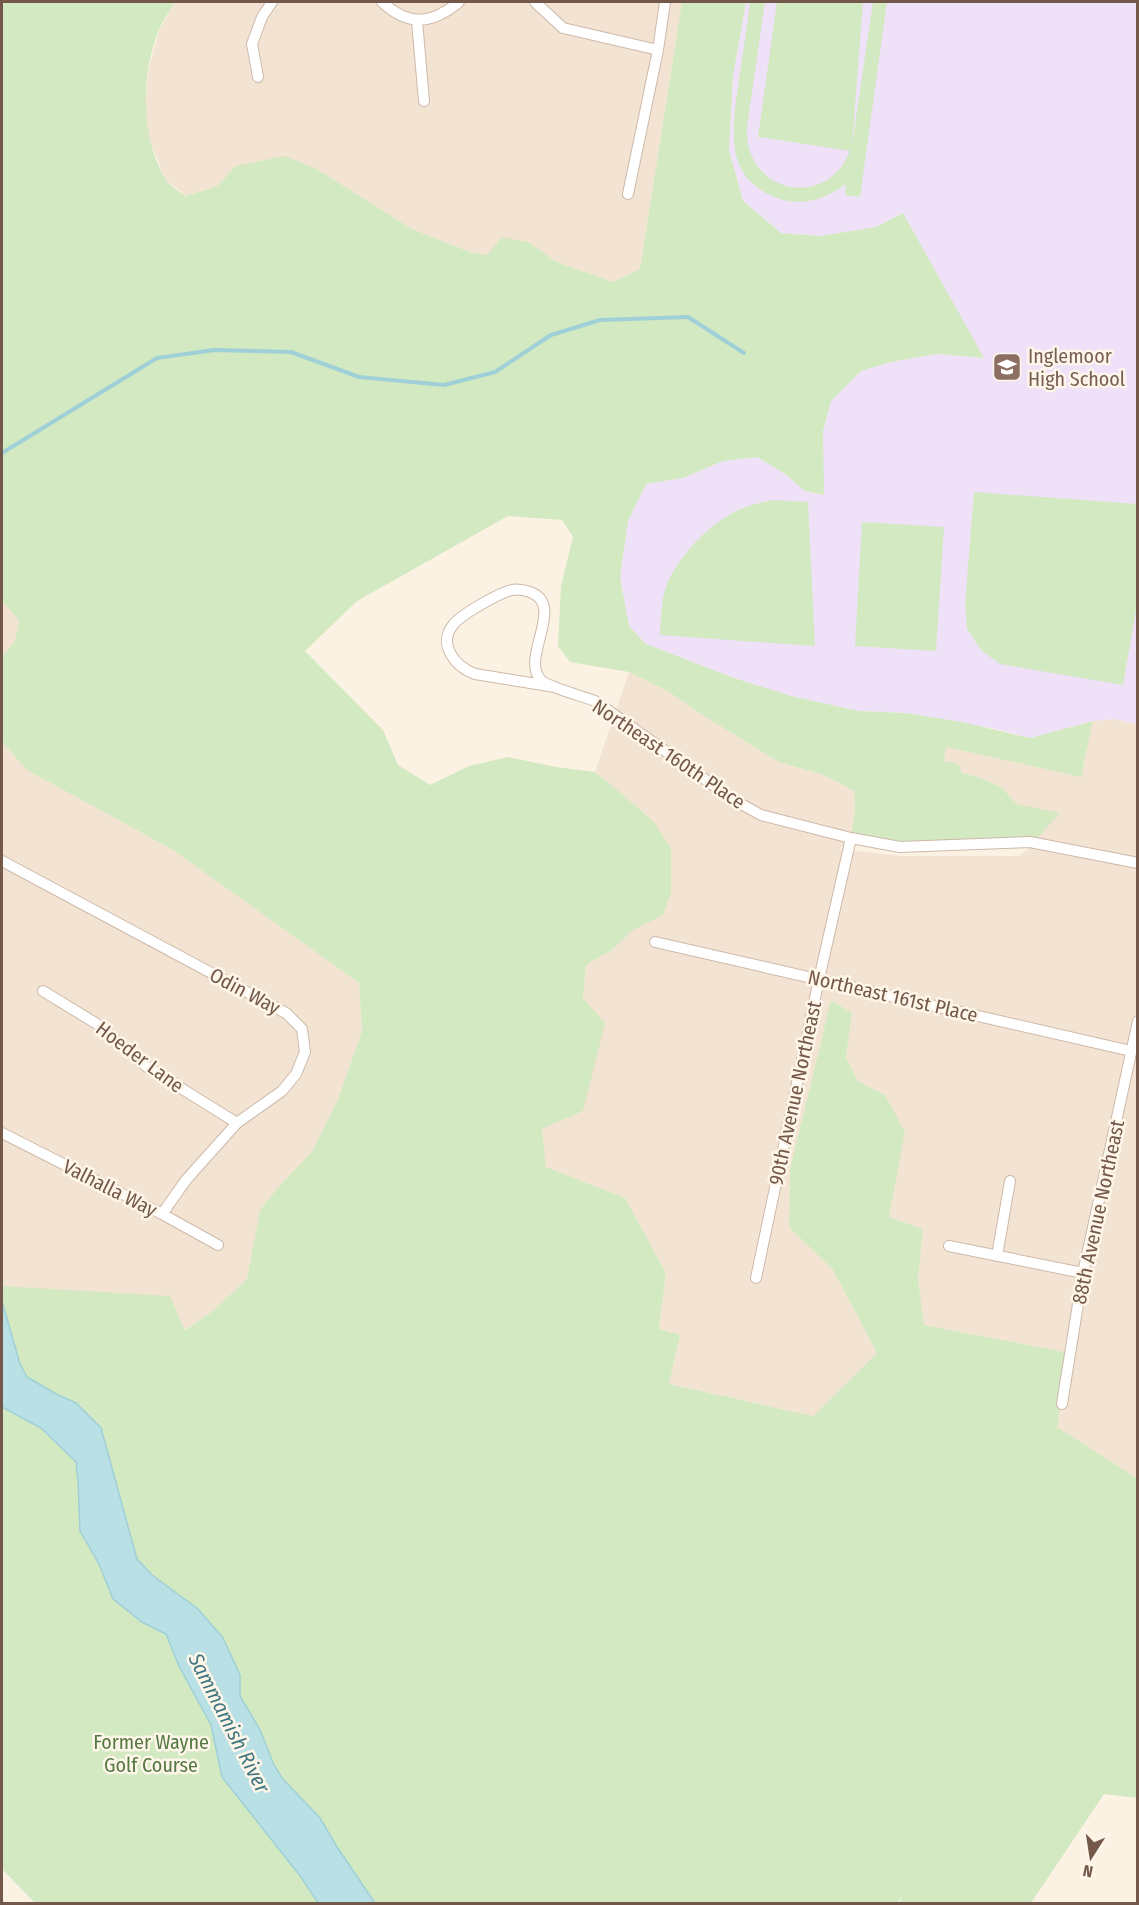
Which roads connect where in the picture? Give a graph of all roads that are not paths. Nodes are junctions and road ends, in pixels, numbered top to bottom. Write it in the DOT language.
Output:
graph roads {
  1 [pos="272,2"];
  2 [pos="382,2"];
  3 [pos="459,2"];
  4 [pos="535,2"];
  5 [pos="665,2"];
  6 [pos="417,21"];
  7 [pos="658,50"];
  8 [pos="258,78"];
  9 [pos="424,100"];
  10 [pos="628,194"];
  11 [pos="555,687"];
  12 [pos="851,838"];
  13 [pos="2,861"];
  14 [pos="1137,863"];
  15 [pos="655,942"];
  16 [pos="819,979"];
  17 [pos="43,991"];
  18 [pos="1137,1020"];
  19 [pos="1131,1051"];
  20 [pos="237,1123"];
  21 [pos="2,1133"];
  22 [pos="1010,1181"];
  23 [pos="162,1214"];
  24 [pos="218,1245"];
  25 [pos="949,1246"];
  26 [pos="996,1256"];
  27 [pos="1083,1274"];
  28 [pos="756,1278"];
  29 [pos="1062,1404"];
  1 -- 8 [label="street"];
  2 -- 6 [label="street"];
  3 -- 6 [label="street"];
  4 -- 7 [label="street"];
  5 -- 7 [label="street"];
  6 -- 9 [label="street"];
  7 -- 10 [label="street"];
  11 -- 11 [label="street, Northeast 160th Place"];
  11 -- 12 [label="street, Northeast 160th Place"];
  12 -- 14 [label="street, Northeast 160th Place"];
  12 -- 16 [label="street, 90th Avenue Northeast"];
  13 -- 20 [label="street, Odin Way"];
  15 -- 16 [label="street, Northeast 161st Place"];
  16 -- 19 [label="street, Northeast 161st Place"];
  16 -- 28 [label="street, 90th Avenue Northeast"];
  17 -- 20 [label="street, Hoeder Lane"];
  18 -- 19 [label="street, 88th Avenue Northeast"];
  19 -- 27 [label="street, 88th Avenue Northeast"];
  20 -- 23 [label="street, Odin Way"];
  21 -- 23 [label="street, Valhalla Way"];
  22 -- 26 [label="street"];
  23 -- 24 [label="street, Valhalla Way"];
  25 -- 26 [label="street"];
  26 -- 27 [label="street"];
  27 -- 29 [label="street, 88th Avenue Northeast"];
}
